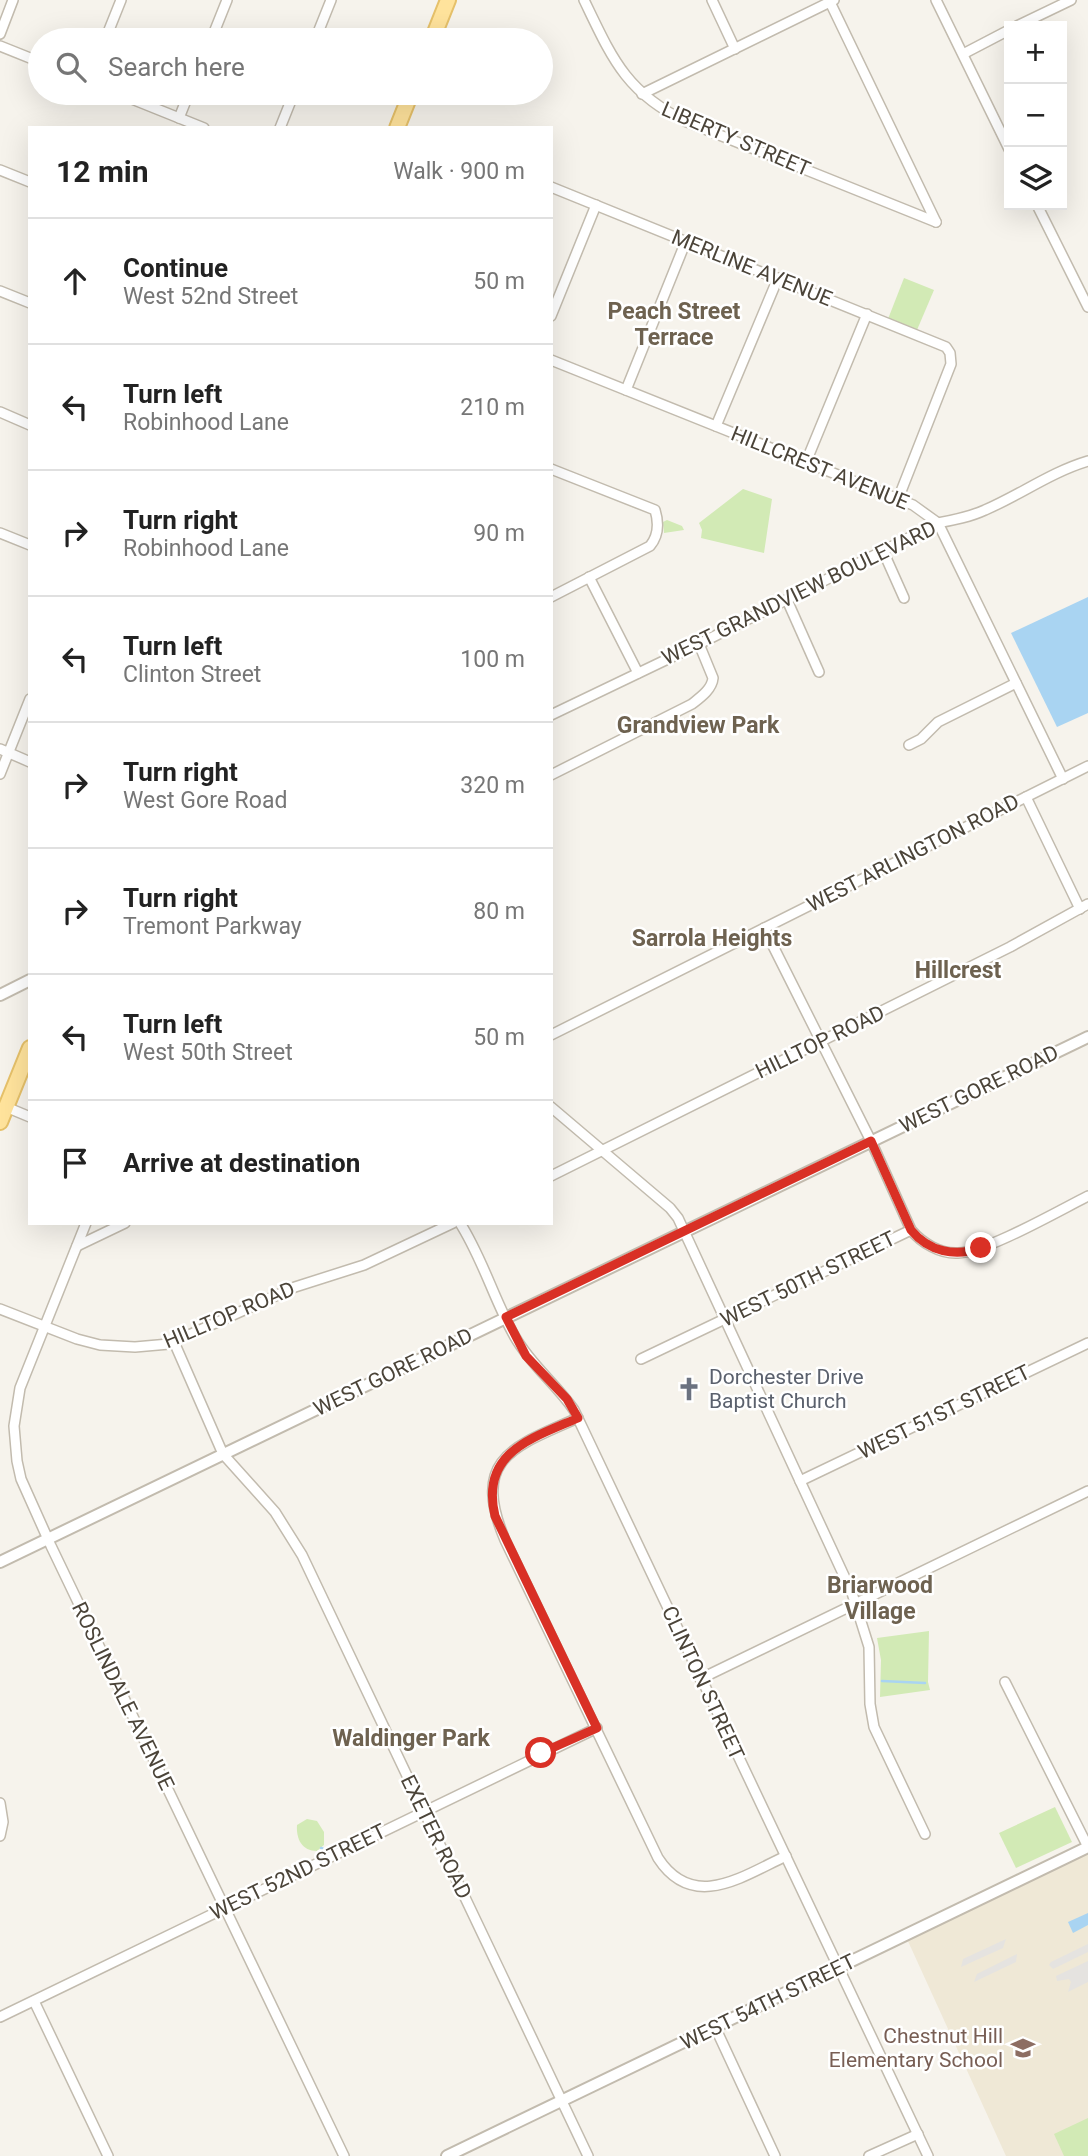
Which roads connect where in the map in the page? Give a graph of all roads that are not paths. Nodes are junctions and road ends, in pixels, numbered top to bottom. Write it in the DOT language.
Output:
graph roads {
  1 [pos="13,0"];
  2 [pos="121,0"];
  3 [pos="227,0"];
  4 [pos="331,0"];
  5 [pos="449,0"];
  6 [pos="584,0"];
  7 [pos="712,0"];
  8 [pos="936,0"];
  9 [pos="1071,0"];
  10 [pos="831,1"];
  11 [pos="1027,21"];
  12 [pos="110,28"];
  13 [pos="216,28"];
  14 [pos="320,28"];
  15 [pos="437,28"];
  16 [pos="1004,33"];
  17 [pos="0,34"];
  18 [pos="0,46"];
  19 [pos="735,49"];
  20 [pos="963,54"];
  21 [pos="28,57"];
  22 [pos="642,94"];
  23 [pos="147,105"];
  24 [pos="184,105"];
  25 [pos="289,105"];
  26 [pos="407,105"];
  27 [pos="179,118"];
  28 [pos="199,126"];
  29 [pos="281,126"];
  30 [pos="399,126"];
  31 [pos="1008,147"];
  32 [pos="0,170"];
  33 [pos="28,181"];
  34 [pos="553,188"];
  35 [pos="596,205"];
  36 [pos="1040,210"];
  37 [pos="686,242"];
  38 [pos="778,278"];
  39 [pos="0,292"];
  40 [pos="28,302"];
  41 [pos="1088,307"];
  42 [pos="553,311"];
  43 [pos="867,314"];
  44 [pos="553,361"];
  45 [pos="626,390"];
  46 [pos="0,412"];
  47 [pos="28,424"];
  48 [pos="716,426"];
  49 [pos="1088,461"];
  50 [pos="806,462"];
  51 [pos="553,470"];
  52 [pos="898,499"];
  53 [pos="938,523"];
  54 [pos="0,533"];
  55 [pos="28,544"];
  56 [pos="883,551"];
  57 [pos="589,577"];
  58 [pos="553,596"];
  59 [pos="904,598"];
  60 [pos="787,600"];
  61 [pos="699,644"];
  62 [pos="819,672"];
  63 [pos="638,673"];
  64 [pos="1016,683"];
  65 [pos="28,703"];
  66 [pos="553,714"];
  67 [pos="909,745"];
  68 [pos="4,751"];
  69 [pos="28,761"];
  70 [pos="1088,766"];
  71 [pos="0,774"];
  72 [pos="553,774"];
  73 [pos="1063,779"];
  74 [pos="1026,797"];
  75 [pos="1084,907"];
  76 [pos="764,928"];
  77 [pos="28,981"];
  78 [pos="5,992"];
  79 [pos="28,993"];
  80 [pos="553,1034"];
  81 [pos="1088,1037"];
  82 [pos="821,1041"];
  83 [pos="28,1053"];
  84 [pos="6,1107"];
  85 [pos="553,1109"];
  86 [pos="28,1116"];
  87 [pos="0,1122"];
  88 [pos="871,1141"];
  89 [pos="602,1151"];
  90 [pos="553,1175"];
  91 [pos="1088,1196"];
  92 [pos="85,1225"];
  93 [pos="112,1225"];
  94 [pos="449,1225"];
  95 [pos="461,1225"];
  96 [pos="911,1230"];
  97 [pos="684,1231"];
  98 [pos="77,1246"];
  99 [pos="0,1309"];
  100 [pos="506,1317"];
  101 [pos="724,1319"];
  102 [pos="45,1326"];
  103 [pos="174,1342"];
  104 [pos="1088,1343"];
  105 [pos="641,1359"];
  106 [pos="578,1418"];
  107 [pos="223,1454"];
  108 [pos="800,1481"];
  109 [pos="1088,1491"];
  110 [pos="48,1539"];
  111 [pos="0,1562"];
  112 [pos="855,1602"];
  113 [pos="701,1679"];
  114 [pos="1005,1682"];
  115 [pos="597,1728"];
  116 [pos="0,1803"];
  117 [pos="424,1810"];
  118 [pos="925,1834"];
  119 [pos="0,1836"];
  120 [pos="1088,1847"];
  121 [pos="786,1856"];
  122 [pos="225,1908"];
  123 [pos="839,1968"];
  124 [pos="34,2001"];
  125 [pos="0,2017"];
  126 [pos="715,2027"];
  127 [pos="561,2100"];
  128 [pos="918,2134"];
  129 [pos="108,2156"];
  130 [pos="344,2156"];
  131 [pos="447,2156"];
  132 [pos="588,2156"];
  133 [pos="775,2156"];
  134 [pos="869,2156"];
  135 [pos="928,2156"];
  1 -- 17 [label="street"];
  2 -- 12 [label="street"];
  3 -- 13 [label="street"];
  4 -- 14 [label="street"];
  5 -- 15 [label="main road"];
  6 -- 22 [label="street, LIBERTY STREET"];
  7 -- 19 [label="street"];
  8 -- 20 [label="street"];
  9 -- 11 [label="street"];
  10 -- 19 [label="street"];
  10 -- 22 [label="street, LIBERTY STREET"];
  16 -- 20 [label="street"];
  18 -- 21 [label="street"];
  19 -- 22 [label="street"];
  20 -- 31 [label="street"];
  23 -- 27 [label="street"];
  24 -- 27 [label="street"];
  25 -- 29 [label="street"];
  26 -- 30 [label="main road"];
  27 -- 28 [label="street"];
  32 -- 33 [label="street"];
  34 -- 35 [label="street, MERLINE AVENUE"];
  35 -- 37 [label="street, MERLINE AVENUE"];
  35 -- 42 [label="street"];
  36 -- 41 [label="street"];
  37 -- 38 [label="street, MERLINE AVENUE"];
  37 -- 45 [label="street"];
  38 -- 43 [label="street, MERLINE AVENUE"];
  38 -- 48 [label="street"];
  39 -- 40 [label="street"];
  43 -- 50 [label="street"];
  43 -- 52 [label="street, MERLINE AVENUE"];
  44 -- 45 [label="street, HILLCREST AVENUE"];
  45 -- 48 [label="street, HILLCREST AVENUE"];
  46 -- 47 [label="street"];
  48 -- 50 [label="street, HILLCREST AVENUE"];
  49 -- 53 [label="street, WEST GRANDVIEW BOULEVARD"];
  50 -- 52 [label="street, HILLCREST AVENUE"];
  51 -- 57 [label="street"];
  52 -- 53 [label="street, HILLCREST AVENUE"];
  53 -- 56 [label="street, WEST GRANDVIEW BOULEVARD"];
  53 -- 64 [label="street"];
  54 -- 55 [label="street"];
  56 -- 59 [label="street"];
  56 -- 60 [label="street, WEST GRANDVIEW BOULEVARD"];
  57 -- 58 [label="street"];
  57 -- 63 [label="street"];
  60 -- 61 [label="street, WEST GRANDVIEW BOULEVARD"];
  60 -- 62 [label="street"];
  61 -- 63 [label="street, WEST GRANDVIEW BOULEVARD"];
  61 -- 72 [label="street"];
  63 -- 66 [label="street, WEST GRANDVIEW BOULEVARD"];
  64 -- 67 [label="street"];
  64 -- 73 [label="street"];
  65 -- 68 [label="street"];
  68 -- 69 [label="street"];
  68 -- 71 [label="street"];
  70 -- 73 [label="street, WEST ARLINGTON ROAD"];
  73 -- 74 [label="street, WEST ARLINGTON ROAD"];
  74 -- 75 [label="street"];
  74 -- 76 [label="street, WEST ARLINGTON ROAD"];
  75 -- 82 [label="street, HILLTOP ROAD"];
  76 -- 80 [label="street, WEST ARLINGTON ROAD"];
  76 -- 82 [label="street"];
  77 -- 78 [label="street"];
  78 -- 79 [label="street"];
  81 -- 88 [label="street, WEST GORE ROAD"];
  82 -- 88 [label="street"];
  82 -- 89 [label="street, HILLTOP ROAD"];
  83 -- 84 [label="main road"];
  84 -- 86 [label="street"];
  84 -- 87 [label="main road"];
  85 -- 89 [label="street"];
  88 -- 96 [label="street"];
  88 -- 97 [label="street, WEST GORE ROAD"];
  89 -- 90 [label="street, HILLTOP ROAD"];
  89 -- 97 [label="street"];
  91 -- 96 [label="street, WEST 50TH STREET"];
  92 -- 98 [label="street, ROSLINDALE AVENUE"];
  93 -- 98 [label="street"];
  94 -- 103 [label="street, HILLTOP ROAD"];
  95 -- 100 [label="street, CLINTON STREET"];
  96 -- 101 [label="street, WEST 50TH STREET"];
  97 -- 100 [label="street, WEST GORE ROAD"];
  97 -- 101 [label="street"];
  98 -- 102 [label="street, ROSLINDALE AVENUE"];
  99 -- 102 [label="street, HILLTOP ROAD"];
  100 -- 106 [label="street, CLINTON STREET"];
  100 -- 107 [label="street, WEST GORE ROAD"];
  101 -- 105 [label="street, WEST 50TH STREET"];
  101 -- 108 [label="street"];
  102 -- 103 [label="street, HILLTOP ROAD"];
  102 -- 110 [label="street, ROSLINDALE AVENUE"];
  103 -- 107 [label="street, EXETER ROAD"];
  104 -- 108 [label="street, WEST 51ST STREET"];
  106 -- 113 [label="street, CLINTON STREET"];
  106 -- 115 [label="street"];
  107 -- 110 [label="street, WEST GORE ROAD"];
  107 -- 117 [label="street, EXETER ROAD"];
  108 -- 112 [label="street"];
  109 -- 112 [label="street"];
  110 -- 111 [label="street, WEST GORE ROAD"];
  110 -- 122 [label="street, ROSLINDALE AVENUE"];
  112 -- 113 [label="street"];
  112 -- 118 [label="street"];
  113 -- 121 [label="street, CLINTON STREET"];
  114 -- 120 [label="street"];
  115 -- 117 [label="street, WEST 52ND STREET"];
  115 -- 121 [label="street"];
  116 -- 119 [label="street"];
  117 -- 122 [label="street, WEST 52ND STREET"];
  117 -- 127 [label="street, EXETER ROAD"];
  120 -- 123 [label="street, WEST 54TH STREET"];
  121 -- 123 [label="street, CLINTON STREET"];
  122 -- 124 [label="street, WEST 52ND STREET"];
  122 -- 130 [label="street, ROSLINDALE AVENUE"];
  123 -- 126 [label="street, WEST 54TH STREET"];
  123 -- 128 [label="street, CLINTON STREET"];
  124 -- 125 [label="street, WEST 52ND STREET"];
  124 -- 129 [label="street"];
  126 -- 127 [label="street, WEST 54TH STREET"];
  126 -- 133 [label="street"];
  127 -- 131 [label="street, WEST 54TH STREET"];
  127 -- 132 [label="street, EXETER ROAD"];
  128 -- 134 [label="street"];
  128 -- 135 [label="street, CLINTON STREET"];
}
